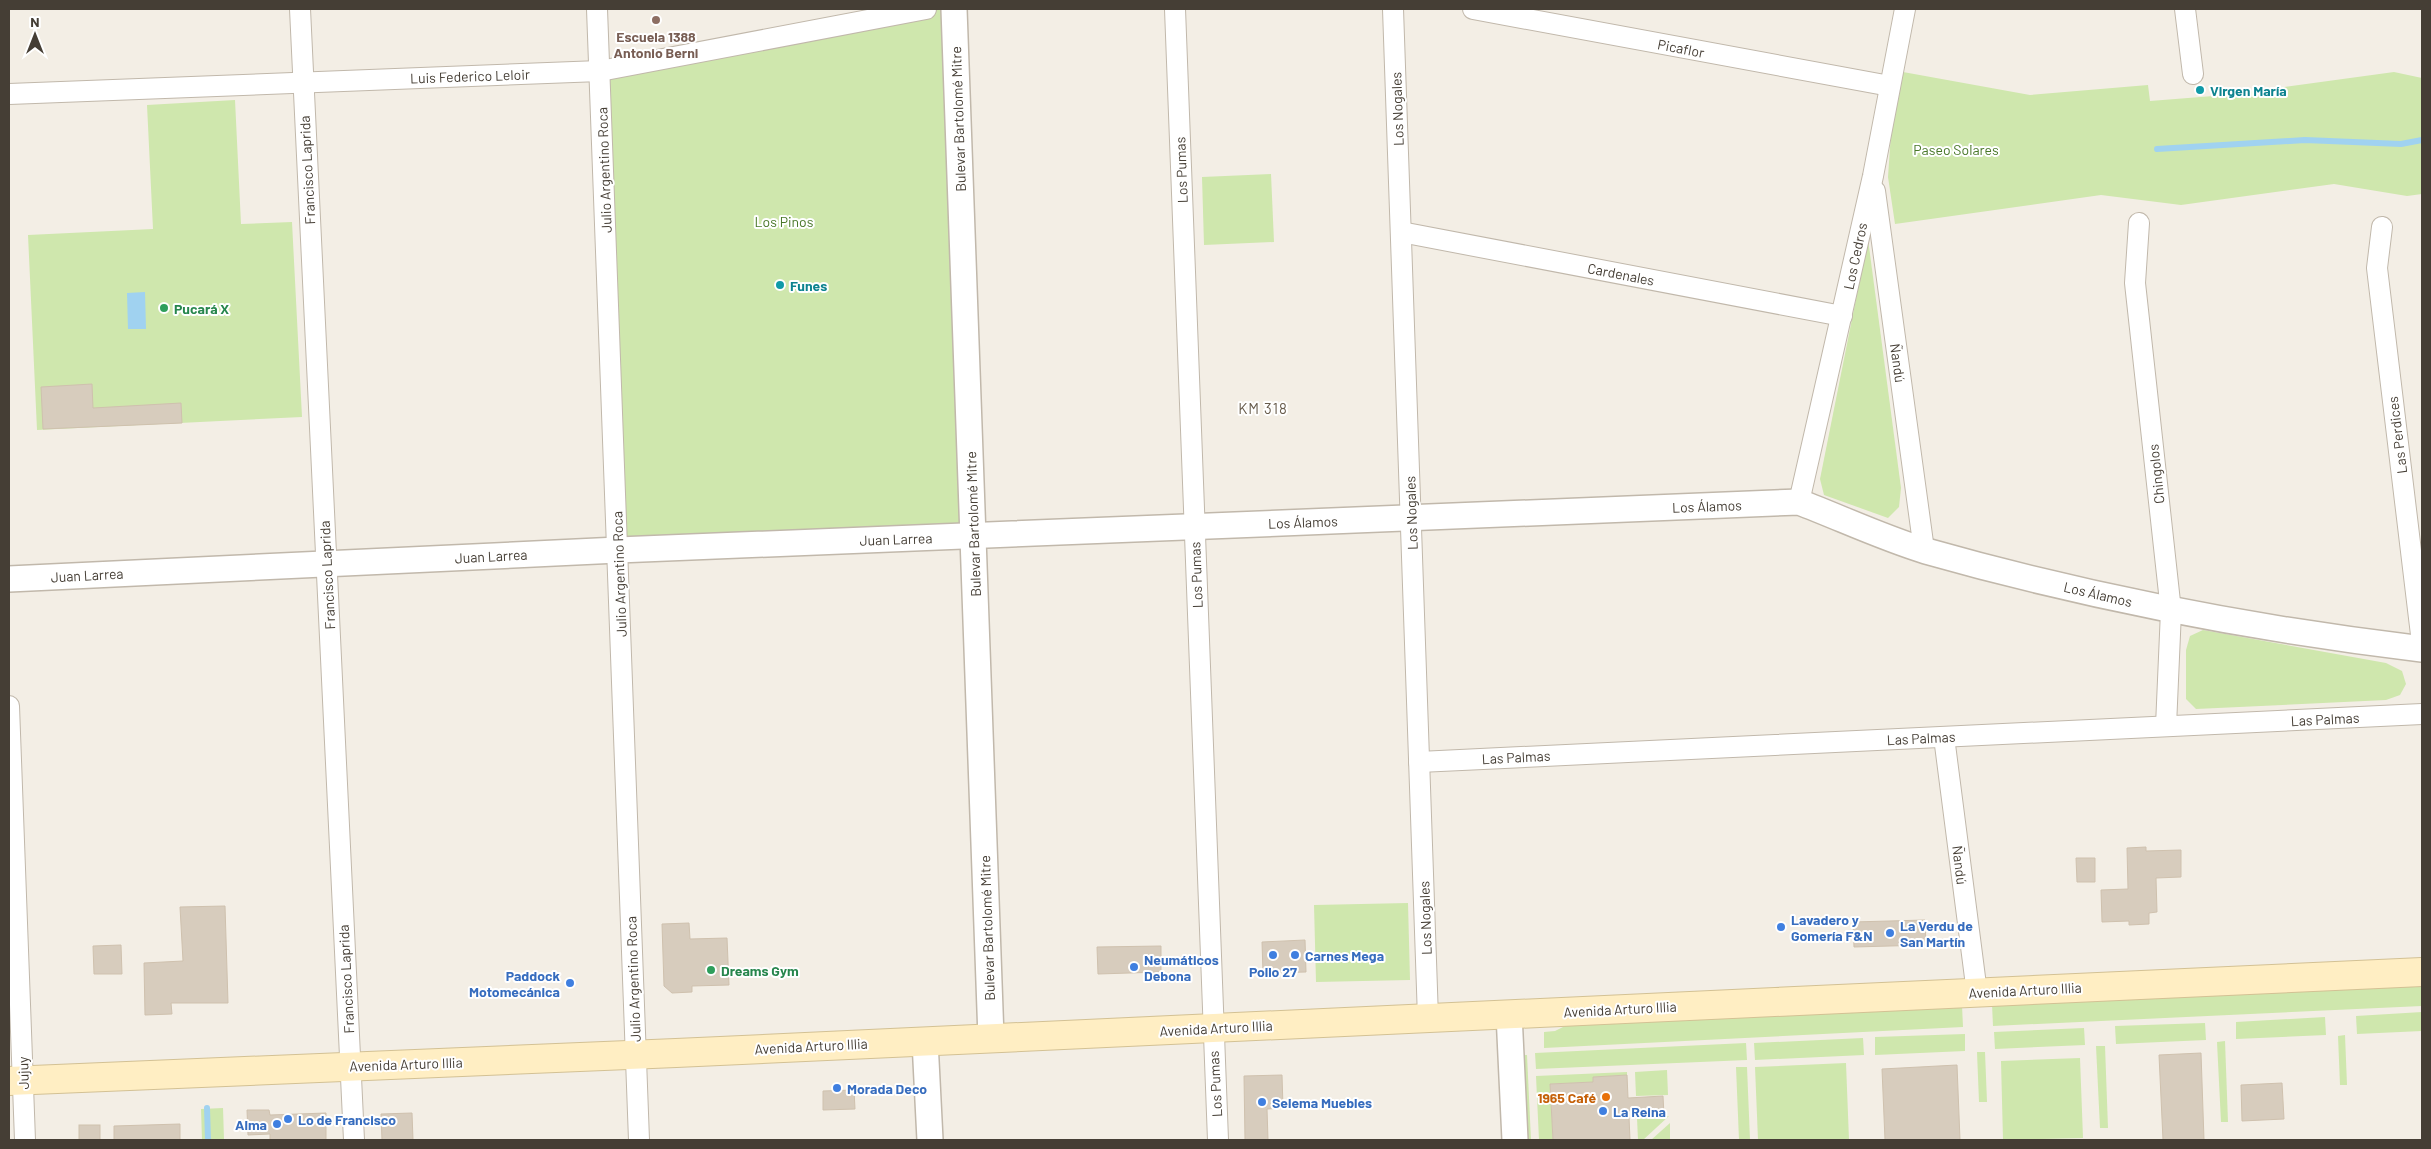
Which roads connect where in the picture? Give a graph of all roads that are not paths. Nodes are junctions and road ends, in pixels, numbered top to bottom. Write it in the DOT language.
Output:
graph roads {
  1 [pos="300,9"];
  2 [pos="597,9"];
  3 [pos="926,9"];
  4 [pos="954,9"];
  5 [pos="1175,9"];
  6 [pos="1394,9"];
  7 [pos="1473,9"];
  8 [pos="1905,9"];
  9 [pos="2185,9"];
  10 [pos="600,71"];
  11 [pos="2193,74"];
  12 [pos="303,82"];
  13 [pos="1890,86"];
  14 [pos="9,94"];
  15 [pos="1873,176"];
  16 [pos="2139,222"];
  17 [pos="2382,227"];
  18 [pos="1401,232"];
  19 [pos="1842,316"];
  20 [pos="1799,502"];
  21 [pos="1411,518"];
  22 [pos="1194,527"];
  23 [pos="974,536"];
  24 [pos="618,550"];
  25 [pos="1924,550"];
  26 [pos="326,564"];
  27 [pos="9,579"];
  28 [pos="2172,611"];
  29 [pos="2422,643"];
  30 [pos="2422,649"];
  31 [pos="9,706"];
  32 [pos="2422,714"];
  33 [pos="2166,726"];
  34 [pos="1944,737"];
  35 [pos="1419,762"];
  36 [pos="2422,972"];
  37 [pos="1977,992"];
  38 [pos="1509,1014"];
  39 [pos="1428,1018"];
  40 [pos="1212,1028"];
  41 [pos="991,1038"];
  42 [pos="926,1041"];
  43 [pos="635,1054"];
  44 [pos="350,1066"];
  45 [pos="16,1080"];
  46 [pos="25,1140"];
  47 [pos="354,1140"];
  48 [pos="639,1140"];
  49 [pos="930,1140"];
  50 [pos="1218,1140"];
  51 [pos="1515,1140"];
  1 -- 12 [label="street, Francisco Laprida"];
  2 -- 10 [label="street, Julio Argentino Roca"];
  3 -- 10 [label="street, Luis Federico Leloir"];
  4 -- 23 [label="street, Bulevar Bartolomé Mitre"];
  5 -- 22 [label="street, Los Pumas"];
  6 -- 18 [label="street, Los Nogales"];
  7 -- 13 [label="street, Picaflor"];
  8 -- 13 [label="street, Los Cedros"];
  9 -- 11 [label="street"];
  10 -- 12 [label="street, Luis Federico Leloir"];
  10 -- 24 [label="street, Julio Argentino Roca"];
  12 -- 14 [label="street, Luis Federico Leloir"];
  12 -- 26 [label="street, Francisco Laprida"];
  13 -- 15 [label="street, Los Cedros"];
  15 -- 19 [label="street, Los Cedros"];
  15 -- 25 [label="street, Ñandú"];
  16 -- 28 [label="street, Chingolos"];
  17 -- 29 [label="street, Las Perdices"];
  18 -- 19 [label="street, Cardenales"];
  18 -- 21 [label="street, Los Nogales"];
  19 -- 20 [label="street, Los Cedros"];
  20 -- 21 [label="street, Los Álamos"];
  20 -- 25 [label="street, Los Álamos"];
  21 -- 22 [label="street, Los Álamos"];
  21 -- 35 [label="street, Los Nogales"];
  22 -- 23 [label="street, Los Álamos"];
  22 -- 40 [label="street, Los Pumas"];
  23 -- 24 [label="street, Juan Larrea"];
  23 -- 41 [label="street, Bulevar Bartolomé Mitre"];
  24 -- 26 [label="street, Juan Larrea"];
  24 -- 43 [label="street, Julio Argentino Roca"];
  25 -- 28 [label="street, Los Álamos"];
  26 -- 27 [label="street, Juan Larrea"];
  26 -- 44 [label="street, Francisco Laprida"];
  28 -- 30 [label="street, Los Álamos"];
  28 -- 33 [label="street, Chingolos"];
  31 -- 45 [label="street, Jujuy"];
  32 -- 33 [label="street, Las Palmas"];
  33 -- 34 [label="street, Las Palmas"];
  34 -- 35 [label="street, Las Palmas"];
  34 -- 37 [label="street, Ñandú"];
  35 -- 39 [label="street, Los Nogales"];
  36 -- 37 [label="main road, Avenida Arturo Illia"];
  37 -- 38 [label="main road, Avenida Arturo Illia"];
  38 -- 39 [label="main road, Avenida Arturo Illia"];
  38 -- 51 [label="street"];
  39 -- 40 [label="main road, Avenida Arturo Illia"];
  40 -- 41 [label="main road, Avenida Arturo Illia"];
  40 -- 50 [label="street, Los Pumas"];
  41 -- 42 [label="main road, Avenida Arturo Illia"];
  42 -- 43 [label="main road, Avenida Arturo Illia"];
  42 -- 49 [label="street"];
  43 -- 44 [label="main road, Avenida Arturo Illia"];
  43 -- 48 [label="street, Julio Argentino Roca"];
  44 -- 45 [label="main road, Avenida Arturo Illia"];
  44 -- 47 [label="street, Francisco Laprida"];
  45 -- 46 [label="street, Jujuy"];
}
